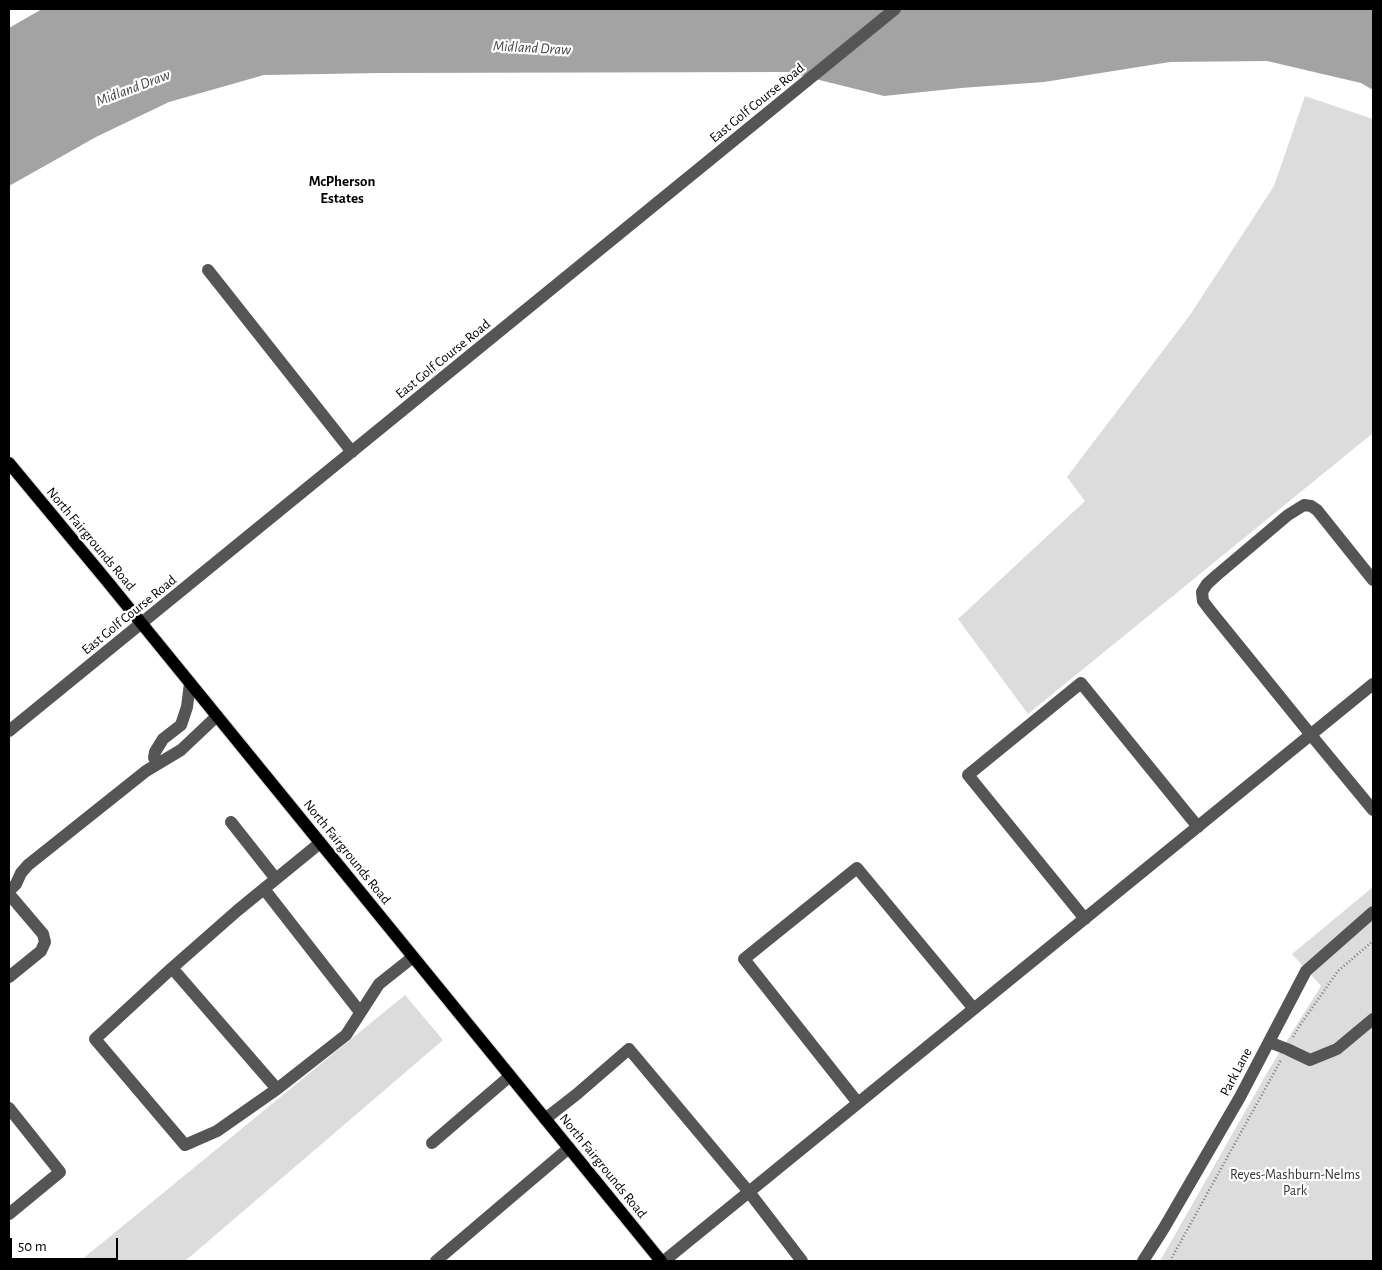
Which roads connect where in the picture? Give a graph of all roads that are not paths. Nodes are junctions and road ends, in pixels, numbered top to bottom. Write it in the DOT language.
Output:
graph roads {
  1 [pos="895,9"];
  2 [pos="208,270"];
  3 [pos="352,452"];
  4 [pos="9,463"];
  5 [pos="1373,580"];
  6 [pos="141,624"];
  7 [pos="190,683"];
  8 [pos="1373,684"];
  9 [pos="217,716"];
  10 [pos="9,731"];
  11 [pos="1311,735"];
  12 [pos="158,764"];
  13 [pos="1373,810"];
  14 [pos="230,822"];
  15 [pos="1198,827"];
  16 [pos="320,844"];
  17 [pos="276,879"];
  18 [pos="264,889"];
  19 [pos="9,892"];
  20 [pos="1373,912"];
  21 [pos="1085,919"];
  22 [pos="414,957"];
  23 [pos="172,968"];
  24 [pos="9,977"];
  25 [pos="974,1009"];
  26 [pos="360,1012"];
  27 [pos="1373,1019"];
  28 [pos="1269,1042"];
  29 [pos="510,1076"];
  30 [pos="277,1089"];
  31 [pos="858,1104"];
  32 [pos="9,1108"];
  33 [pos="545,1119"];
  34 [pos="432,1143"];
  35 [pos="569,1148"];
  36 [pos="749,1192"];
  37 [pos="9,1214"];
  38 [pos="436,1261"];
  39 [pos="661,1261"];
  40 [pos="802,1261"];
  41 [pos="1143,1261"];
  1 -- 3 [label="street, East Golf Course Road"];
  2 -- 3 [label="street"];
  3 -- 6 [label="street, East Golf Course Road"];
  4 -- 6 [label="main road, North Fairgrounds Road"];
  5 -- 11 [label="street"];
  6 -- 7 [label="main road, North Fairgrounds Road"];
  6 -- 10 [label="street, East Golf Course Road"];
  7 -- 9 [label="main road, North Fairgrounds Road"];
  7 -- 12 [label="street"];
  8 -- 11 [label="street"];
  9 -- 12 [label="street"];
  9 -- 16 [label="main road, North Fairgrounds Road"];
  11 -- 13 [label="street"];
  11 -- 15 [label="street"];
  12 -- 19 [label="street"];
  14 -- 17 [label="street"];
  15 -- 21 [label="street"];
  15 -- 21 [label="street"];
  16 -- 17 [label="street"];
  16 -- 22 [label="main road, North Fairgrounds Road"];
  17 -- 18 [label="street"];
  18 -- 23 [label="street"];
  18 -- 26 [label="street"];
  19 -- 24 [label="street"];
  20 -- 28 [label="street, Park Lane"];
  21 -- 25 [label="street"];
  22 -- 26 [label="street"];
  22 -- 29 [label="main road, North Fairgrounds Road"];
  23 -- 30 [label="street"];
  23 -- 30 [label="street"];
  25 -- 31 [label="street"];
  25 -- 31 [label="street"];
  26 -- 30 [label="street"];
  27 -- 28 [label="street"];
  28 -- 41 [label="street, Park Lane"];
  29 -- 33 [label="main road, North Fairgrounds Road"];
  29 -- 34 [label="street"];
  31 -- 36 [label="street"];
  32 -- 37 [label="street"];
  33 -- 35 [label="main road, North Fairgrounds Road"];
  33 -- 36 [label="street"];
  35 -- 38 [label="street"];
  35 -- 39 [label="main road, North Fairgrounds Road"];
  36 -- 39 [label="street"];
  36 -- 40 [label="street"];
}
